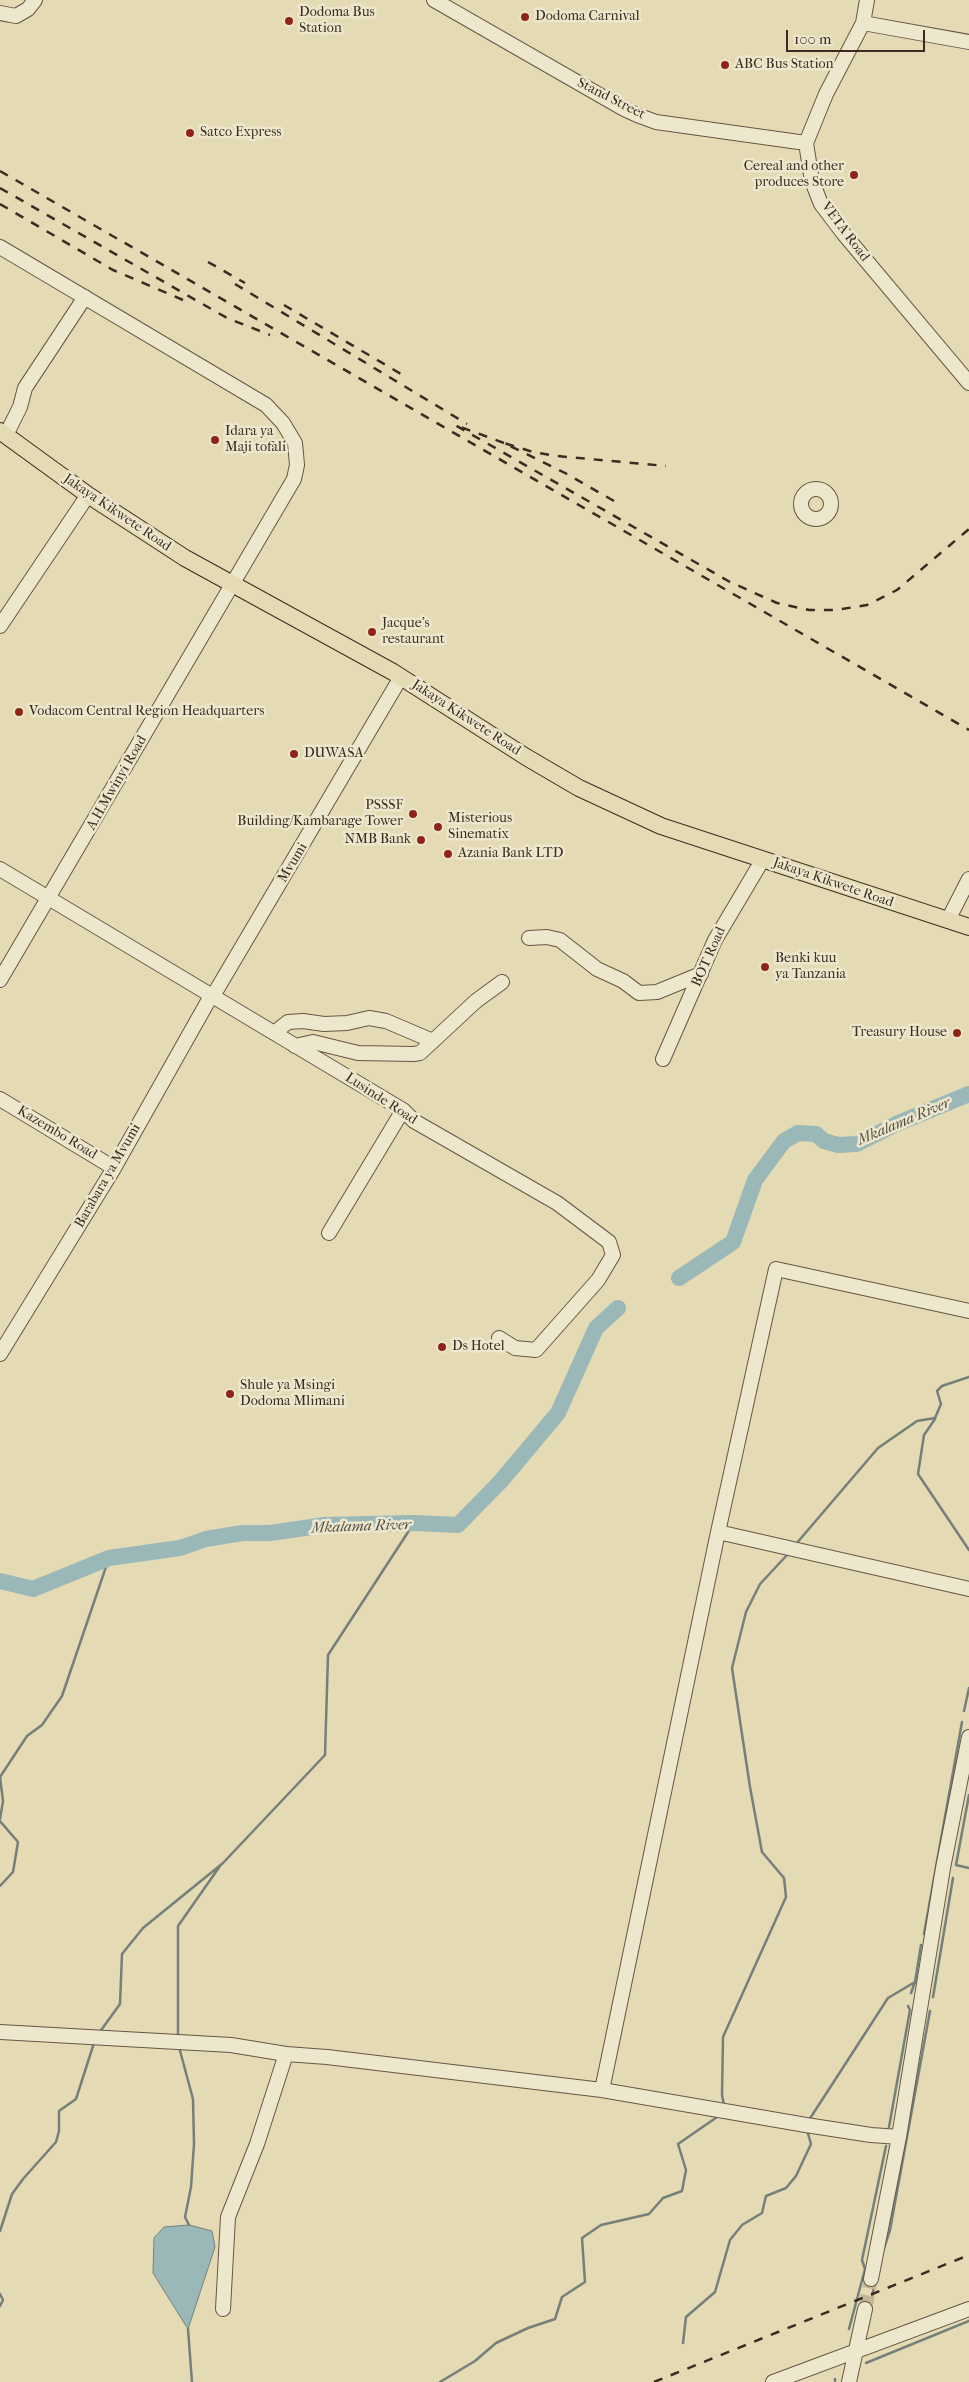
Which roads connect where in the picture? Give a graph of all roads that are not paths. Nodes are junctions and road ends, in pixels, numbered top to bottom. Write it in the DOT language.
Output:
graph roads {
  1 [pos="35,0"];
  2 [pos="434,0"];
  3 [pos="867,0"];
  4 [pos="0,13"];
  5 [pos="863,23"];
  6 [pos="969,42"];
  7 [pos="806,143"];
  8 [pos="0,247"];
  9 [pos="85,297"];
  10 [pos="969,383"];
  11 [pos="3,433"];
  12 [pos="88,495"];
  13 [pos="231,584"];
  14 [pos="0,626"];
  15 [pos="401,677"];
  16 [pos="763,859"];
  17 [pos="0,869"];
  18 [pos="969,879"];
  19 [pos="48,898"];
  20 [pos="948,920"];
  21 [pos="969,927"];
  22 [pos="529,938"];
  23 [pos="701,974"];
  24 [pos="0,980"];
  25 [pos="502,982"];
  26 [pos="212,996"];
  27 [pos="274,1033"];
  28 [pos="433,1041"];
  29 [pos="295,1046"];
  30 [pos="662,1059"];
  31 [pos="0,1099"];
  32 [pos="404,1110"];
  33 [pos="114,1168"];
  34 [pos="329,1233"];
  35 [pos="969,1311"];
  36 [pos="499,1338"];
  37 [pos="0,1354"];
  38 [pos="718,1532"];
  39 [pos="969,1589"];
  40 [pos="969,1737"];
  41 [pos="0,2032"];
  42 [pos="286,2054"];
  43 [pos="602,2090"];
  44 [pos="898,2137"];
  45 [pos="871,2279"];
  46 [pos="223,2309"];
  47 [pos="865,2309"];
  48 [pos="969,2309"];
  49 [pos="855,2351"];
  50 [pos="773,2382"];
  51 [pos="849,2382"];
  1 -- 4 [label="street"];
  2 -- 7 [label="street, Stand Street"];
  3 -- 5 [label="street"];
  5 -- 6 [label="street"];
  5 -- 7 [label="street"];
  7 -- 10 [label="street, VETA Road"];
  8 -- 9 [label="street, A.H.Mwinyi Road"];
  9 -- 11 [label="street"];
  9 -- 13 [label="street, A.H.Mwinyi Road"];
  11 -- 12 [label="main road, Jakaya Kikwete Road"];
  12 -- 13 [label="main road, Jakaya Kikwete Road"];
  12 -- 14 [label="street"];
  13 -- 15 [label="main road, Jakaya Kikwete Road"];
  13 -- 19 [label="street, A.H.Mwinyi Road"];
  15 -- 16 [label="main road, Jakaya Kikwete Road"];
  15 -- 26 [label="street, Mvumi"];
  16 -- 20 [label="main road, Jakaya Kikwete Road"];
  16 -- 23 [label="street, BOT Road"];
  17 -- 19 [label="street, Lusinde Road"];
  18 -- 20 [label="street"];
  19 -- 24 [label="street, A.H.Mwinyi Road"];
  19 -- 26 [label="street, Lusinde Road"];
  20 -- 21 [label="main road, Jakaya Kikwete Road"];
  22 -- 23 [label="street"];
  23 -- 30 [label="street, BOT Road"];
  25 -- 28 [label="street"];
  26 -- 27 [label="street, Lusinde Road"];
  26 -- 33 [label="street, Barabara ya Mvumi"];
  27 -- 28 [label="street"];
  27 -- 29 [label="street, Lusinde Road"];
  28 -- 29 [label="street"];
  29 -- 32 [label="street, Lusinde Road"];
  31 -- 33 [label="street, Kazembo Road"];
  32 -- 34 [label="street"];
  32 -- 36 [label="street, Lusinde Road"];
  33 -- 37 [label="street, Barabara ya Mvumi"];
  35 -- 38 [label="street"];
  38 -- 39 [label="street"];
  38 -- 43 [label="street"];
  40 -- 44 [label="street"];
  41 -- 42 [label="street"];
  42 -- 43 [label="street"];
  42 -- 46 [label="street"];
  43 -- 44 [label="street"];
  44 -- 45 [label="street"];
  47 -- 49 [label="street"];
  48 -- 49 [label="street"];
  49 -- 50 [label="street"];
  49 -- 51 [label="street"];
}
